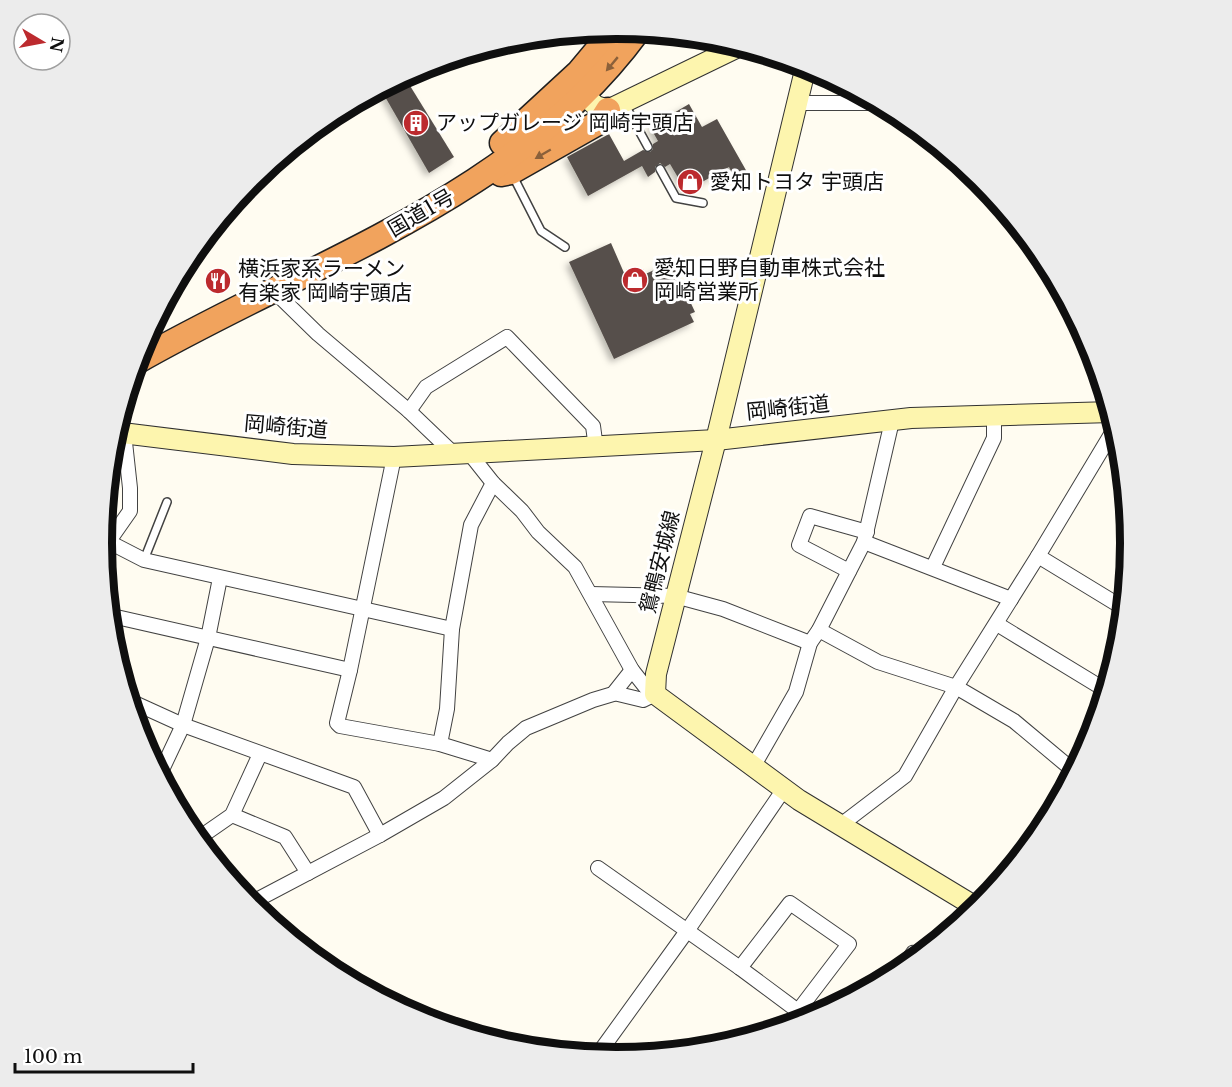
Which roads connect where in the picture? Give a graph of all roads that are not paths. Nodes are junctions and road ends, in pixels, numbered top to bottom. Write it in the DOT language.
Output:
graph roads {
  1 [pos="608,39"];
  2 [pos="631,39"];
  3 [pos="726,52"];
  4 [pos="804,75"];
  5 [pos="576,88"];
  6 [pos="796,103"];
  7 [pos="862,104"];
  8 [pos="616,106"];
  9 [pos="648,147"];
  10 [pos="660,170"];
  11 [pos="511,172"];
  12 [pos="482,177"];
  13 [pos="703,203"];
  14 [pos="565,247"];
  15 [pos="274,291"];
  16 [pos="158,332"];
  17 [pos="148,356"];
  18 [pos="409,411"];
  19 [pos="1103,412"];
  20 [pos="994,416"];
  21 [pos="892,421"];
  22 [pos="124,433"];
  23 [pos="1109,437"];
  24 [pos="716,440"];
  25 [pos="121,444"];
  26 [pos="596,448"];
  27 [pos="463,455"];
  28 [pos="394,457"];
  29 [pos="493,483"];
  30 [pos="167,502"];
  31 [pos="112,536"];
  32 [pos="865,537"];
  33 [pos="112,550"];
  34 [pos="1038,556"];
  35 [pos="144,560"];
  36 [pos="933,567"];
  37 [pos="849,571"];
  38 [pos="220,578"];
  39 [pos="591,594"];
  40 [pos="675,596"];
  41 [pos="1011,599"];
  42 [pos="1116,604"];
  43 [pos="362,608"];
  44 [pos="117,617"];
  45 [pos="997,624"];
  46 [pos="452,629"];
  47 [pos="819,630"];
  48 [pos="208,638"];
  49 [pos="810,643"];
  50 [pos="350,670"];
  51 [pos="632,670"];
  52 [pos="1100,686"];
  53 [pos="956,687"];
  54 [pos="614,693"];
  55 [pos="656,694"];
  56 [pos="138,704"];
  57 [pos="183,725"];
  58 [pos="440,744"];
  59 [pos="260,754"];
  60 [pos="492,760"];
  61 [pos="164,766"];
  62 [pos="753,766"];
  63 [pos="1068,766"];
  64 [pos="784,789"];
  65 [pos="232,815"];
  66 [pos="842,824"];
  67 [pos="204,834"];
  68 [pos="380,835"];
  69 [pos="598,868"];
  70 [pos="308,873"];
  71 [pos="258,899"];
  72 [pos="970,903"];
  73 [pos="687,931"];
  74 [pos="740,968"];
  75 [pos="798,1011"];
  76 [pos="801,1013"];
  77 [pos="603,1048"];
  1 -- 5 [label="highway, 国道1号"];
  2 -- 5 [label="highway, 国道1号, one-way"];
  3 -- 8 [label="street"];
  4 -- 6 [label="street, 鴛鴨安城線"];
  5 -- 8 [label="street"];
  5 -- 12 [label="highway, 国道1号"];
  5 -- 16 [label="highway, 国道1号"];
  6 -- 7 [label="street"];
  6 -- 24 [label="street, 鴛鴨安城線"];
  8 -- 9 [label="lane"];
  8 -- 11 [label="highway, one-way"];
  10 -- 13 [label="lane"];
  11 -- 12 [label="highway"];
  11 -- 14 [label="lane"];
  12 -- 15 [label="highway, 国道1号"];
  15 -- 17 [label="highway, 国道1号"];
  15 -- 18 [label="street"];
  18 -- 26 [label="street"];
  18 -- 27 [label="street"];
  19 -- 20 [label="street, 岡崎街道"];
  20 -- 21 [label="street, 岡崎街道"];
  20 -- 36 [label="street"];
  21 -- 24 [label="street, 岡崎街道"];
  21 -- 32 [label="street"];
  22 -- 28 [label="street, 岡崎街道"];
  23 -- 34 [label="street"];
  24 -- 26 [label="street, 岡崎街道"];
  24 -- 40 [label="street, 鴛鴨安城線"];
  25 -- 31 [label="street"];
  26 -- 27 [label="street, 岡崎街道"];
  27 -- 28 [label="street, 岡崎街道"];
  27 -- 29 [label="street"];
  28 -- 43 [label="street"];
  29 -- 39 [label="street"];
  29 -- 46 [label="street"];
  30 -- 35 [label="lane"];
  32 -- 36 [label="street"];
  32 -- 37 [label="street"];
  32 -- 37 [label="street"];
  33 -- 35 [label="street"];
  34 -- 41 [label="street"];
  34 -- 42 [label="street"];
  35 -- 38 [label="street"];
  36 -- 41 [label="street"];
  37 -- 47 [label="street"];
  38 -- 43 [label="street"];
  38 -- 48 [label="street"];
  39 -- 40 [label="street"];
  39 -- 51 [label="street"];
  40 -- 49 [label="street"];
  40 -- 55 [label="street, 鴛鴨安城線"];
  41 -- 45 [label="street"];
  43 -- 46 [label="street"];
  43 -- 50 [label="street"];
  44 -- 48 [label="street"];
  45 -- 52 [label="street"];
  45 -- 53 [label="street"];
  46 -- 58 [label="street"];
  47 -- 49 [label="street"];
  47 -- 53 [label="street"];
  48 -- 50 [label="street"];
  48 -- 57 [label="street"];
  49 -- 62 [label="street"];
  50 -- 58 [label="street"];
  51 -- 54 [label="street"];
  51 -- 55 [label="street"];
  53 -- 63 [label="street"];
  53 -- 66 [label="street"];
  54 -- 55 [label="street"];
  54 -- 60 [label="street"];
  55 -- 62 [label="street"];
  56 -- 57 [label="street"];
  57 -- 59 [label="street"];
  57 -- 61 [label="street"];
  58 -- 60 [label="street"];
  59 -- 65 [label="street"];
  59 -- 68 [label="street"];
  60 -- 68 [label="street"];
  62 -- 64 [label="street"];
  64 -- 66 [label="street"];
  64 -- 73 [label="street"];
  65 -- 67 [label="street"];
  65 -- 70 [label="street"];
  66 -- 72 [label="street"];
  68 -- 70 [label="street"];
  69 -- 73 [label="street"];
  70 -- 71 [label="street"];
  73 -- 74 [label="street"];
  73 -- 77 [label="street"];
  74 -- 75 [label="street"];
  74 -- 75 [label="street"];
  75 -- 76 [label="street"];
}
